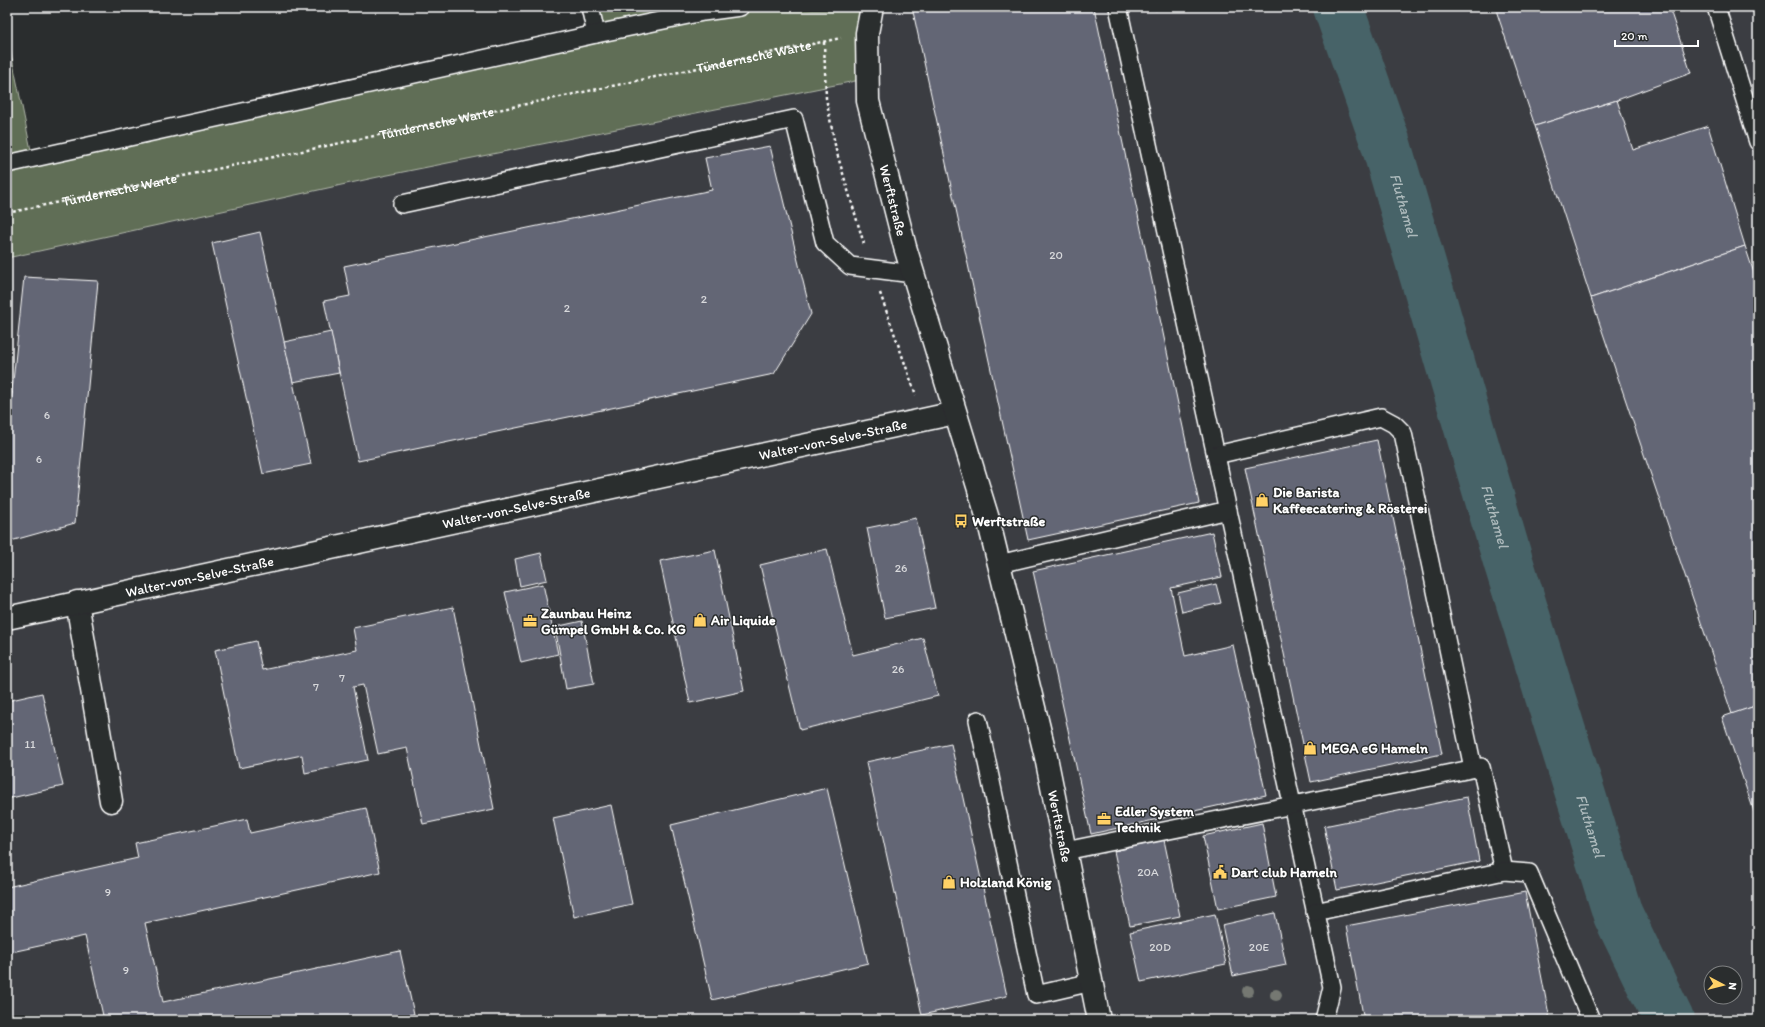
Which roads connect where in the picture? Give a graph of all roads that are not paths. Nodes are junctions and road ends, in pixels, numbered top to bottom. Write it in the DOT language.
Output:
graph roads {
  1 [pos="590,7"];
  2 [pos="740,7"];
  3 [pos="872,7"];
  4 [pos="1118,7"];
  5 [pos="1716,7"];
  6 [pos="596,34"];
  7 [pos="1758,142"];
  8 [pos="7,164"];
  9 [pos="402,204"];
  10 [pos="913,274"];
  11 [pos="955,413"];
  12 [pos="1216,455"];
  13 [pos="1228,510"];
  14 [pos="999,564"];
  15 [pos="77,602"];
  16 [pos="7,618"];
  17 [pos="978,720"];
  18 [pos="1473,768"];
  19 [pos="111,801"];
  20 [pos="1292,805"];
  21 [pos="1065,850"];
  22 [pos="1504,871"];
  23 [pos="1315,912"];
  24 [pos="1092,982"];
  25 [pos="1099,1020"];
  26 [pos="1324,1020"];
  27 [pos="1591,1020"];
  1 -- 6 [label="lane"];
  2 -- 6 [label="lane"];
  3 -- 10 [label="street, Werftstraße"];
  4 -- 12 [label="lane"];
  5 -- 7 [label="lane"];
  6 -- 8 [label="lane"];
  9 -- 10 [label="lane"];
  10 -- 11 [label="street, Werftstraße"];
  11 -- 14 [label="street, Werftstraße"];
  11 -- 15 [label="street, Walter-von-Selve-Straße"];
  12 -- 13 [label="lane"];
  12 -- 18 [label="lane"];
  13 -- 14 [label="lane"];
  13 -- 20 [label="lane"];
  14 -- 21 [label="street, Werftstraße"];
  15 -- 16 [label="street, Walter-von-Selve-Straße"];
  15 -- 19 [label="street"];
  17 -- 24 [label="lane"];
  18 -- 20 [label="lane"];
  18 -- 22 [label="lane"];
  20 -- 21 [label="lane"];
  20 -- 23 [label="lane"];
  21 -- 24 [label="street, Werftstraße"];
  22 -- 23 [label="lane"];
  22 -- 27 [label="lane"];
  23 -- 26 [label="lane"];
  24 -- 25 [label="street, Werftstraße"];
}
